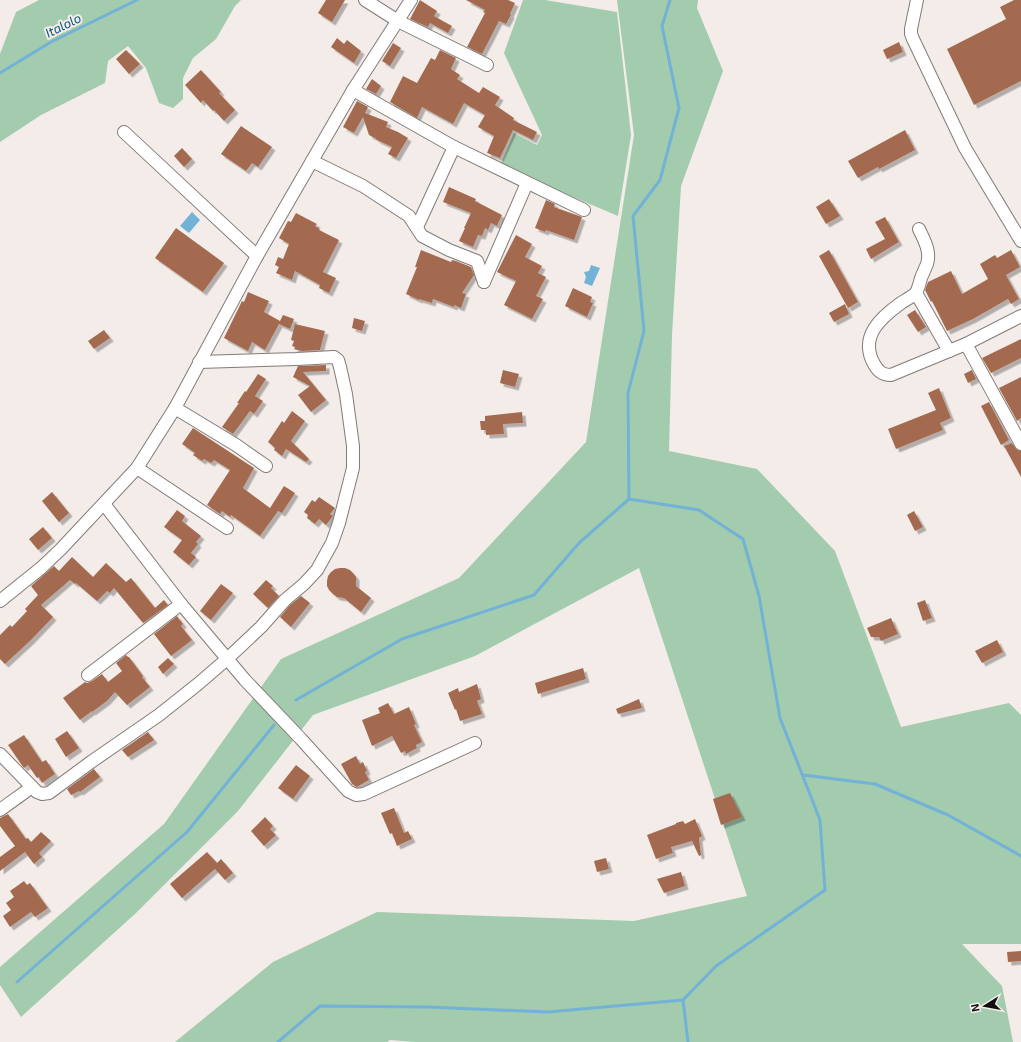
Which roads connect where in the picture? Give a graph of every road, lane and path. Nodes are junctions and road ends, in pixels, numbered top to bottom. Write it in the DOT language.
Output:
graph roads {
  1 [pos="365,0"];
  2 [pos="411,0"];
  3 [pos="917,0"];
  4 [pos="398,21"];
  5 [pos="487,66"];
  6 [pos="353,90"];
  7 [pos="124,132"];
  8 [pos="454,147"];
  9 [pos="312,161"];
  10 [pos="527,183"];
  11 [pos="584,210"];
  12 [pos="416,228"];
  13 [pos="919,229"];
  14 [pos="1021,241"];
  15 [pos="257,256"];
  16 [pos="916,293"];
  17 [pos="1021,316"];
  18 [pos="966,344"];
  19 [pos="949,351"];
  20 [pos="199,362"];
  21 [pos="175,408"];
  22 [pos="1021,444"];
  23 [pos="266,466"];
  24 [pos="137,468"];
  25 [pos="104,504"];
  26 [pos="227,528"];
  27 [pos="0,601"];
  28 [pos="181,604"];
  29 [pos="227,659"];
  30 [pos="88,676"];
  31 [pos="475,743"];
  32 [pos="0,754"];
  33 [pos="32,787"];
  34 [pos="0,810"];
  1 -- 4 [label="street"];
  2 -- 4 [label="street"];
  3 -- 14 [label="street"];
  4 -- 5 [label="street"];
  4 -- 6 [label="street"];
  6 -- 8 [label="street"];
  6 -- 9 [label="street"];
  7 -- 15 [label="street"];
  8 -- 10 [label="street"];
  8 -- 12 [label="street"];
  9 -- 12 [label="street"];
  9 -- 15 [label="street"];
  10 -- 11 [label="street"];
  10 -- 12 [label="street"];
  13 -- 16 [label="street"];
  15 -- 20 [label="street"];
  16 -- 19 [label="street"];
  16 -- 19 [label="street"];
  17 -- 18 [label="street"];
  18 -- 19 [label="street"];
  18 -- 22 [label="street"];
  20 -- 21 [label="street"];
  20 -- 29 [label="street"];
  21 -- 23 [label="street"];
  21 -- 24 [label="street"];
  24 -- 25 [label="street"];
  24 -- 26 [label="street"];
  25 -- 27 [label="street"];
  25 -- 28 [label="street"];
  28 -- 29 [label="street"];
  28 -- 30 [label="street"];
  29 -- 31 [label="street"];
  29 -- 33 [label="street"];
  32 -- 33 [label="street"];
  33 -- 34 [label="street"];
}
